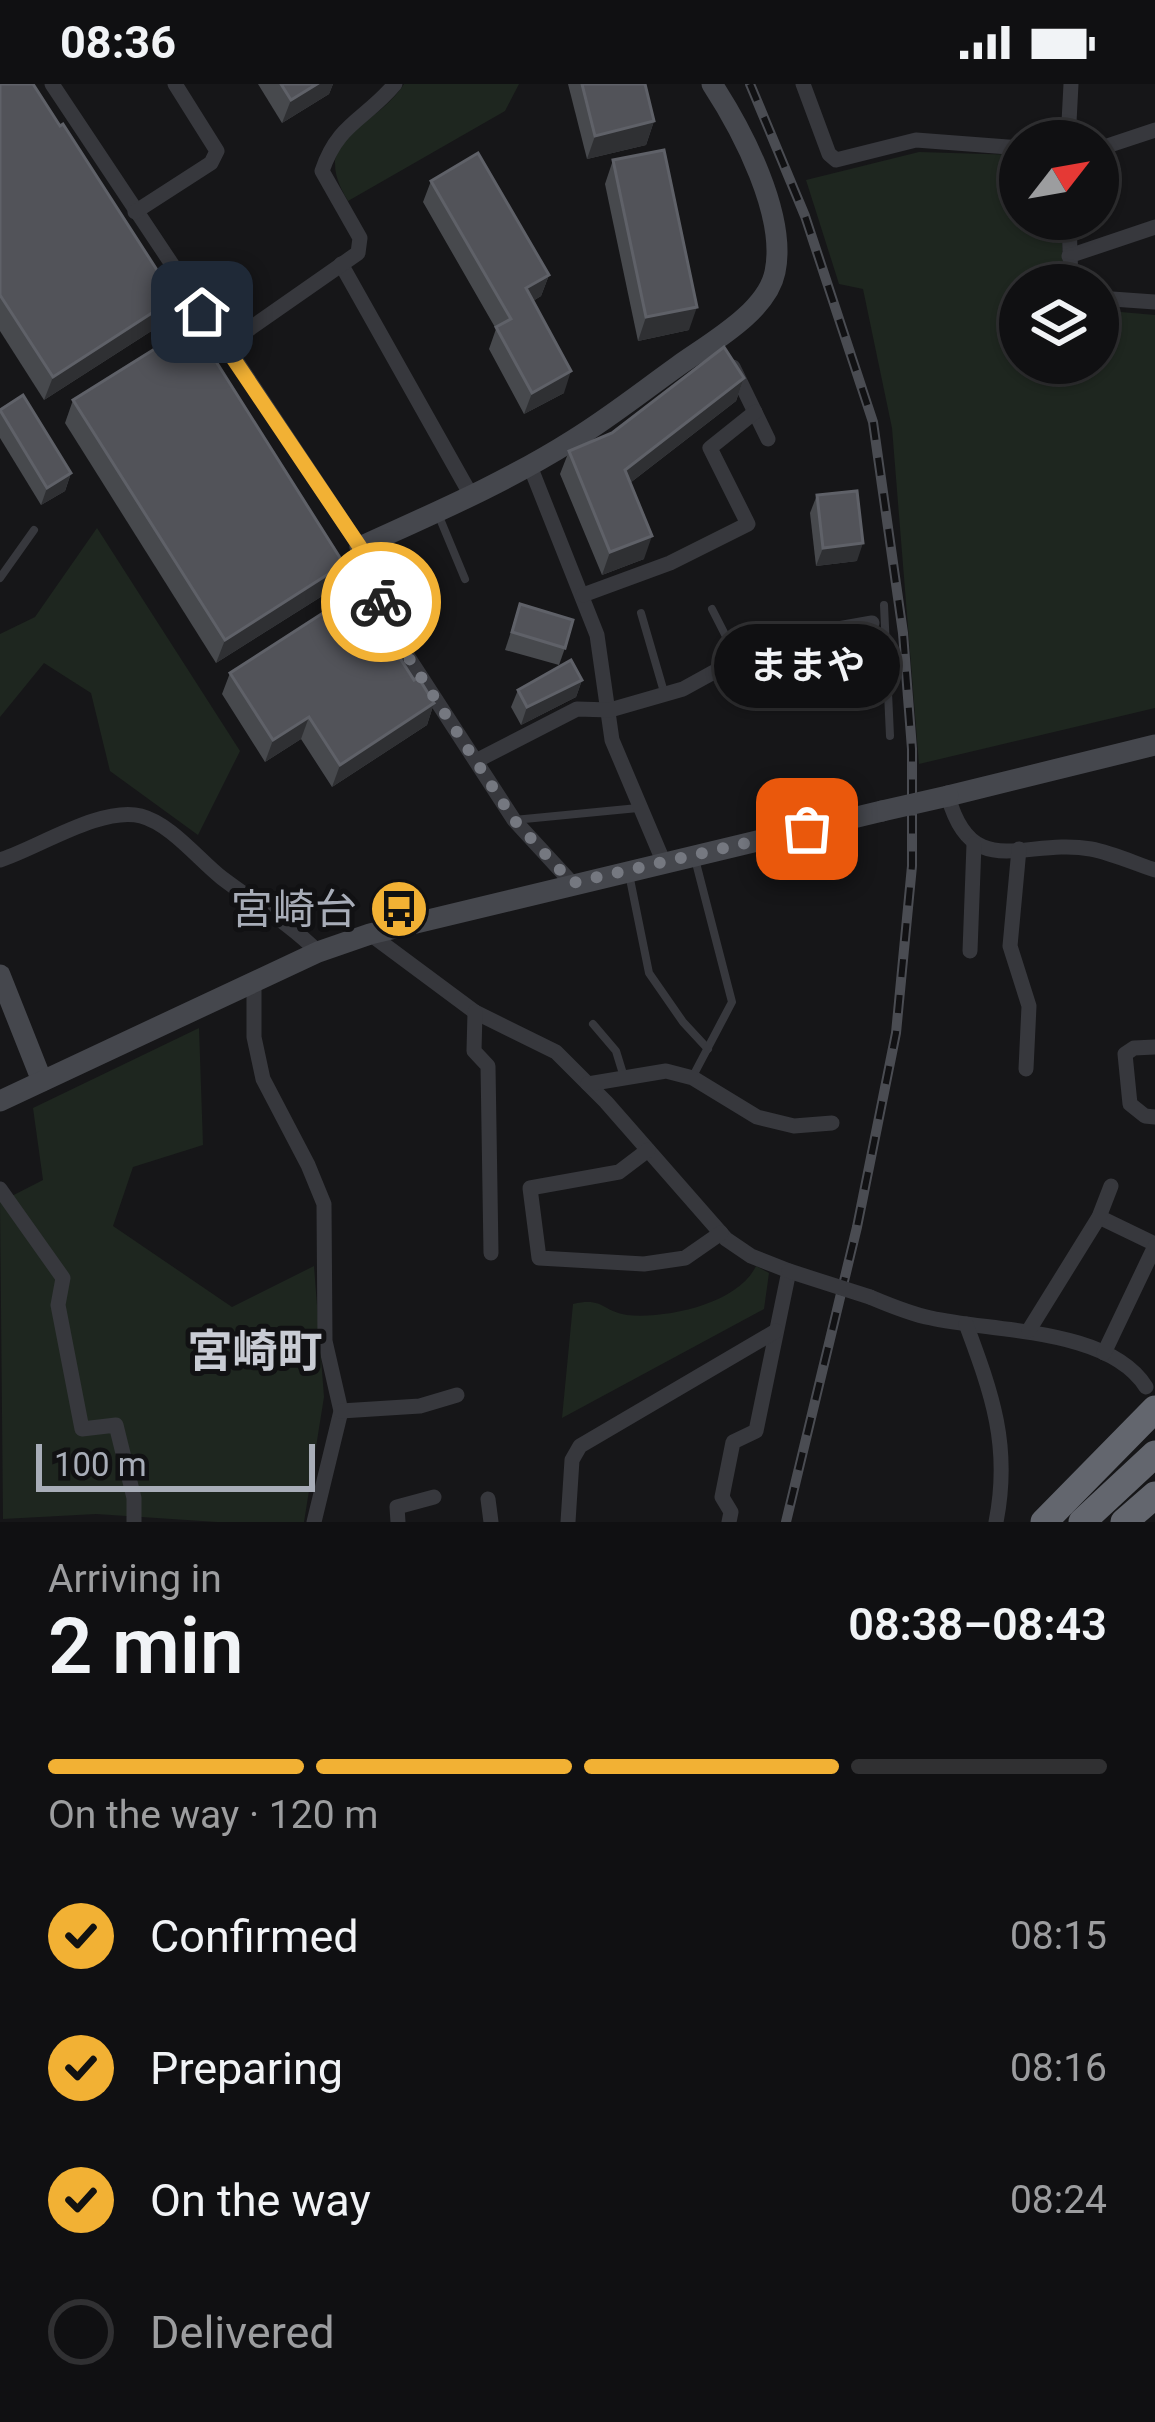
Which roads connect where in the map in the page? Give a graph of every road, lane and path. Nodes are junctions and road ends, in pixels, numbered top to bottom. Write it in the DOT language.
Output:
graph roads {
  1 [pos="52,84"];
  2 [pos="175,84"];
  3 [pos="395,84"];
  4 [pos="712,84"];
  5 [pos="803,84"];
  6 [pos="1071,84"];
  7 [pos="1069,120"];
  8 [pos="1155,130"];
  9 [pos="1119,142"];
  10 [pos="999,146"];
  11 [pos="135,212"];
  12 [pos="1155,227"];
  13 [pos="1069,240"];
  14 [pos="1069,256"];
  15 [pos="341,264"];
  16 [pos="1070,264"];
  17 [pos="1119,299"];
  18 [pos="1155,302"];
  19 [pos="718,337"];
  20 [pos="224,346"];
  21 [pos="755,412"];
  22 [pos="768,439"];
  23 [pos="530,466"];
  24 [pos="472,497"];
  25 [pos="437,512"];
  26 [pos="34,530"];
  27 [pos="360,547"];
  28 [pos="0,578"];
  29 [pos="465,579"];
  30 [pos="583,595"];
  31 [pos="884,605"];
  32 [pos="712,610"];
  33 [pos="641,613"];
  34 [pos="872,622"];
  35 [pos="818,633"];
  36 [pos="738,660"];
  37 [pos="888,676"];
  38 [pos="664,693"];
  39 [pos="610,710"];
  40 [pos="890,736"];
  41 [pos="1155,746"];
  42 [pos="476,760"];
  43 [pos="948,796"];
  44 [pos="638,808"];
  45 [pos="514,820"];
  46 [pos="974,844"];
  47 [pos="1019,849"];
  48 [pos="694,856"];
  49 [pos="0,860"];
  50 [pos="664,863"];
  51 [pos="1155,870"];
  52 [pos="629,871"];
  53 [pos="572,883"];
  54 [pos="370,934"];
  55 [pos="970,951"];
  56 [pos="318,952"];
  57 [pos="1,980"];
  58 [pos="254,982"];
  59 [pos="475,1012"];
  60 [pos="593,1024"];
  61 [pos="1155,1047"];
  62 [pos="707,1049"];
  63 [pos="1026,1069"];
  64 [pos="625,1078"];
  65 [pos="693,1078"];
  66 [pos="42,1081"];
  67 [pos="588,1084"];
  68 [pos="0,1101"];
  69 [pos="1155,1117"];
  70 [pos="832,1123"];
  71 [pos="648,1150"];
  72 [pos="1112,1186"];
  73 [pos="0,1189"];
  74 [pos="1099,1217"];
  75 [pos="722,1233"];
  76 [pos="1155,1245"];
  77 [pos="490,1253"];
  78 [pos="789,1270"];
  79 [pos="966,1324"];
  80 [pos="1029,1330"];
  81 [pos="776,1331"];
  82 [pos="1104,1354"];
  83 [pos="457,1395"];
  84 [pos="1152,1397"];
  85 [pos="341,1411"];
  86 [pos="1155,1454"];
  87 [pos="1155,1495"];
  88 [pos="434,1497"];
  89 [pos="488,1499"];
  90 [pos="134,1522"];
  91 [pos="314,1522"];
  92 [pos="398,1522"];
  93 [pos="491,1522"];
  94 [pos="568,1522"];
  95 [pos="729,1522"];
  96 [pos="996,1522"];
  97 [pos="1044,1522"];
  98 [pos="1082,1522"];
  99 [pos="1124,1522"];
  1 -- 11 [label="street"];
  2 -- 11 [label="street"];
  3 -- 15 [label="street"];
  4 -- 19 [label="street"];
  5 -- 10 [label="street"];
  6 -- 7 [label="street"];
  8 -- 9 [label="street"];
  11 -- 20 [label="street"];
  12 -- 14 [label="street"];
  13 -- 14 [label="street"];
  14 -- 16 [label="street"];
  15 -- 20 [label="street"];
  15 -- 24 [label="street"];
  17 -- 18 [label="street"];
  19 -- 21 [label="street"];
  19 -- 23 [label="street"];
  20 -- 27 [label="street"];
  21 -- 22 [label="street"];
  21 -- 30 [label="street"];
  23 -- 24 [label="street"];
  23 -- 30 [label="street"];
  24 -- 25 [label="street"];
  25 -- 27 [label="street"];
  25 -- 29 [label="lane"];
  26 -- 28 [label="lane"];
  27 -- 42 [label="street"];
  30 -- 39 [label="street"];
  31 -- 37 [label="lane"];
  32 -- 36 [label="lane"];
  33 -- 38 [label="lane"];
  34 -- 35 [label="street"];
  35 -- 36 [label="street"];
  35 -- 37 [label="lane"];
  36 -- 38 [label="street"];
  37 -- 40 [label="lane"];
  38 -- 39 [label="street"];
  39 -- 42 [label="street"];
  39 -- 44 [label="street"];
  41 -- 43 [label="street"];
  42 -- 45 [label="street"];
  43 -- 46 [label="street"];
  43 -- 48 [label="street, bridge"];
  44 -- 45 [label="lane"];
  44 -- 50 [label="street"];
  45 -- 53 [label="street"];
  46 -- 47 [label="street"];
  46 -- 55 [label="street"];
  47 -- 51 [label="street"];
  47 -- 63 [label="street"];
  48 -- 50 [label="street"];
  48 -- 62 [label="lane"];
  49 -- 56 [label="street"];
  50 -- 52 [label="street"];
  52 -- 53 [label="street"];
  52 -- 62 [label="lane"];
  53 -- 54 [label="street"];
  54 -- 56 [label="street"];
  54 -- 59 [label="street"];
  56 -- 58 [label="street"];
  57 -- 66 [label="street"];
  58 -- 66 [label="street"];
  58 -- 85 [label="street"];
  59 -- 67 [label="street"];
  59 -- 77 [label="street"];
  60 -- 64 [label="lane"];
  61 -- 69 [label="street"];
  62 -- 65 [label="lane"];
  64 -- 65 [label="street"];
  64 -- 67 [label="street"];
  65 -- 70 [label="street"];
  66 -- 68 [label="street"];
  67 -- 71 [label="street"];
  71 -- 75 [label="street"];
  71 -- 75 [label="street"];
  72 -- 74 [label="street"];
  73 -- 90 [label="street"];
  74 -- 76 [label="street"];
  74 -- 80 [label="street"];
  75 -- 78 [label="street"];
  76 -- 82 [label="street"];
  78 -- 79 [label="street, bridge"];
  78 -- 81 [label="street"];
  79 -- 80 [label="street"];
  79 -- 96 [label="street"];
  80 -- 82 [label="street"];
  81 -- 94 [label="street"];
  81 -- 95 [label="street"];
  82 -- 84 [label="street"];
  83 -- 85 [label="street"];
  84 -- 97 [label="highway"];
  85 -- 91 [label="street"];
  86 -- 98 [label="highway"];
  87 -- 99 [label="highway"];
  88 -- 92 [label="street"];
  89 -- 93 [label="street"];
}
